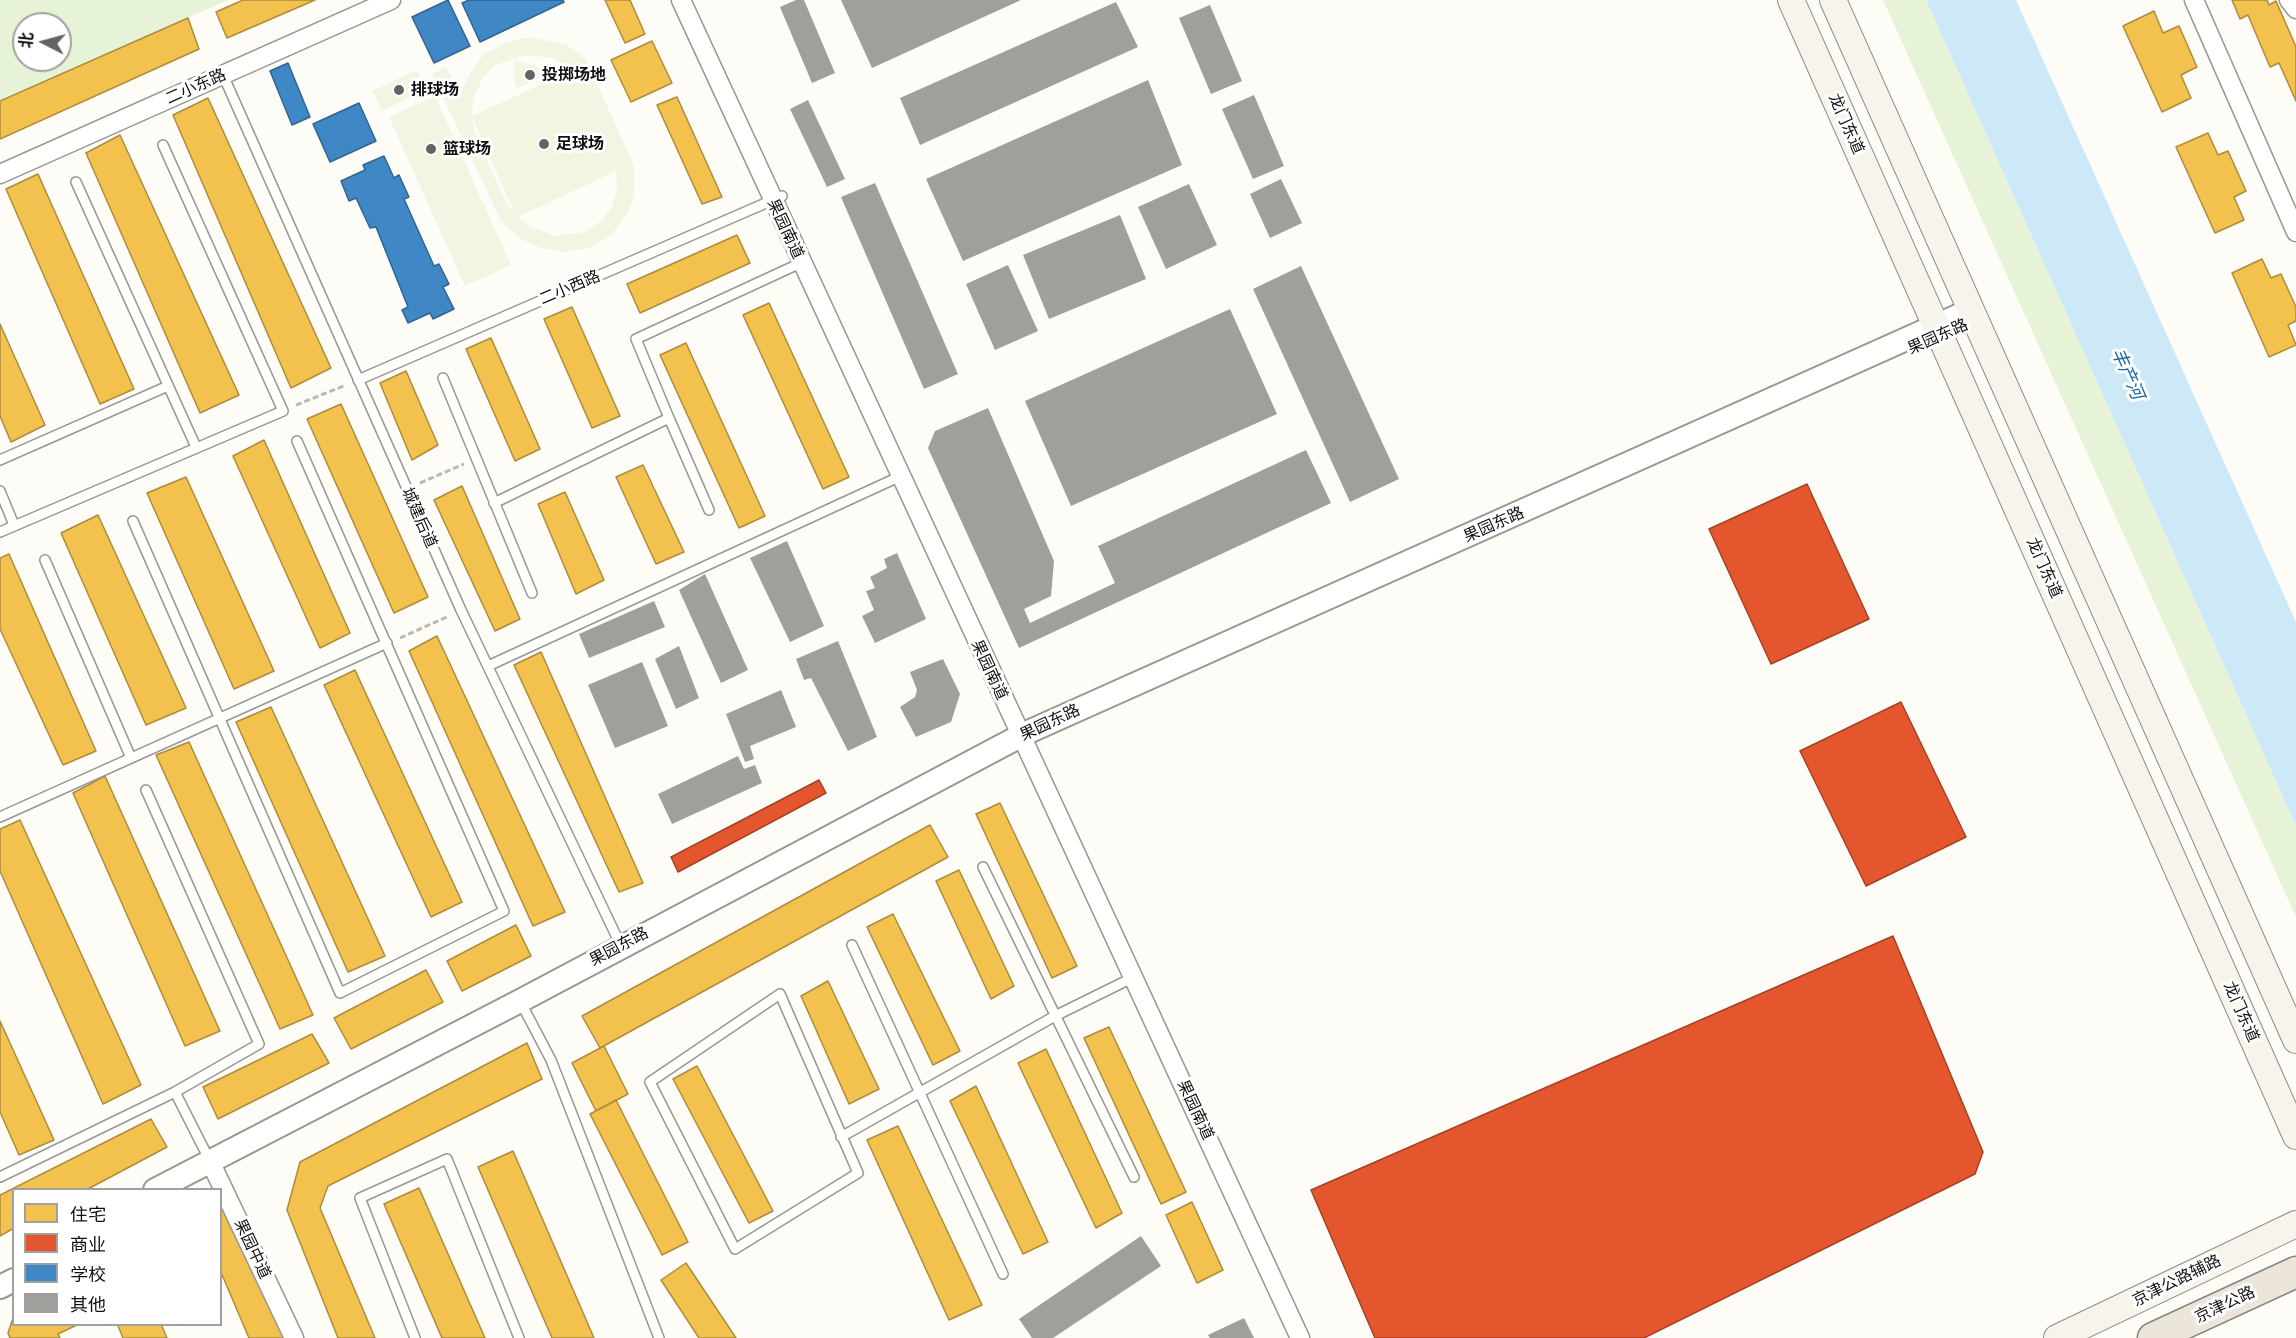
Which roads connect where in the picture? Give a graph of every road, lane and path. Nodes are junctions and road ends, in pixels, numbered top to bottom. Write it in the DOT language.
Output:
graph roads {
  1 [pos="391,0"];
  2 [pos="681,0"];
  3 [pos="694,0"];
  4 [pos="1791,0"];
  5 [pos="1833,0"];
  6 [pos="2194,0"];
  7 [pos="2289,0"];
  8 [pos="2296,9"];
  9 [pos="223,75"];
  10 [pos="163,145"];
  11 [pos="0,174"];
  12 [pos="76,182"];
  13 [pos="777,198"];
  14 [pos="2296,232"];
  15 [pos="806,261"];
  16 [pos="1973,315"];
  17 [pos="1939,332"];
  18 [pos="443,378"];
  19 [pos="358,380"];
  20 [pos="168,386"];
  21 [pos="283,411"];
  22 [pos="669,418"];
  23 [pos="297,441"];
  24 [pos="196,447"];
  25 [pos="476,458"];
  26 [pos="0,460"];
  27 [pos="903,475"];
  28 [pos="406,489"];
  29 [pos="0,491"];
  30 [pos="494,503"];
  31 [pos="710,510"];
  32 [pos="133,521"];
  33 [pos="14,525"];
  34 [pos="0,532"];
  35 [pos="45,560"];
  36 [pos="532,593"];
  37 [pos="461,610"];
  38 [pos="387,643"];
  39 [pos="488,666"];
  40 [pos="218,720"];
  41 [pos="1026,740"];
  42 [pos="131,758"];
  43 [pos="146,790"];
  44 [pos="0,817"];
  45 [pos="983,867"];
  46 [pos="852,945"];
  47 [pos="624,951"];
  48 [pos="1137,976"];
  49 [pos="522,1006"];
  50 [pos="1055,1016"];
  51 [pos="2296,1040"];
  52 [pos="176,1092"];
  53 [pos="920,1094"];
  54 [pos="2296,1136"];
  55 [pos="841,1137"];
  56 [pos="213,1168"];
  57 [pos="0,1177"];
  58 [pos="1134,1177"];
  59 [pos="160,1188"];
  60 [pos="189,1188"];
  61 [pos="2296,1224"];
  62 [pos="2296,1272"];
  63 [pos="1003,1274"];
  64 [pos="294,1338"];
  65 [pos="415,1338"];
  66 [pos="519,1338"];
  67 [pos="658,1338"];
  68 [pos="1300,1338"];
  69 [pos="1311,1338"];
  70 [pos="2057,1338"];
  71 [pos="2153,1338"];
  1 -- 9 [label="street, 二小东路"];
  2 -- 13 [label="street, 果园南道"];
  3 -- 13 [label="street, 果园南道"];
  4 -- 17 [label="main road, 龙门东道"];
  5 -- 16 [label="main road"];
  6 -- 14 [label="street"];
  7 -- 8 [label="street"];
  9 -- 11 [label="street, 二小东路"];
  9 -- 19 [label="lane, 城建后道"];
  10 -- 21 [label="lane"];
  12 -- 20 [label="lane"];
  13 -- 15 [label="street, 果园南道"];
  13 -- 19 [label="lane, 二小西路"];
  15 -- 22 [label="lane"];
  15 -- 27 [label="street, 果园南道"];
  16 -- 17 [label="street, 果园东路"];
  16 -- 51 [label="main road"];
  17 -- 41 [label="street, 果园东路"];
  17 -- 54 [label="main road, 龙门东道"];
  18 -- 25 [label="lane"];
  19 -- 21 [label="path"];
  19 -- 28 [label="lane, 城建后道"];
  20 -- 24 [label="lane"];
  20 -- 26 [label="lane"];
  21 -- 24 [label="lane"];
  22 -- 30 [label="lane"];
  22 -- 31 [label="lane"];
  23 -- 38 [label="lane"];
  24 -- 33 [label="lane"];
  25 -- 28 [label="path"];
  25 -- 30 [label="lane"];
  27 -- 39 [label="lane"];
  27 -- 41 [label="street, 果园南道"];
  28 -- 37 [label="lane, 城建后道"];
  29 -- 33 [label="lane"];
  30 -- 36 [label="lane"];
  32 -- 40 [label="lane"];
  33 -- 34 [label="lane"];
  35 -- 42 [label="lane"];
  37 -- 38 [label="path"];
  37 -- 39 [label="lane, 城建后道"];
  38 -- 40 [label="lane"];
  38 -- 40 [label="lane"];
  39 -- 47 [label="lane, 城建后道"];
  40 -- 42 [label="lane"];
  41 -- 47 [label="street, 果园东路"];
  41 -- 48 [label="street, 果园南道"];
  42 -- 44 [label="lane"];
  43 -- 52 [label="lane"];
  45 -- 50 [label="lane"];
  46 -- 53 [label="lane"];
  47 -- 49 [label="street, 果园东路"];
  48 -- 50 [label="lane"];
  48 -- 68 [label="street, 果园南道"];
  48 -- 69 [label="street, 果园南道"];
  49 -- 56 [label="street, 果园东路"];
  49 -- 67 [label="lane"];
  50 -- 53 [label="lane"];
  50 -- 58 [label="lane"];
  52 -- 56 [label="lane"];
  52 -- 57 [label="lane"];
  53 -- 55 [label="lane"];
  53 -- 63 [label="lane"];
  55 -- 55 [label="lane"];
  56 -- 59 [label="street, 果园东路"];
  56 -- 60 [label="street, 果园东路"];
  56 -- 64 [label="street, 果园中道"];
  61 -- 70 [label="main road, 京津公路辅路"];
  62 -- 71 [label="highway, 京津公路"];
  65 -- 66 [label="lane"];
}
